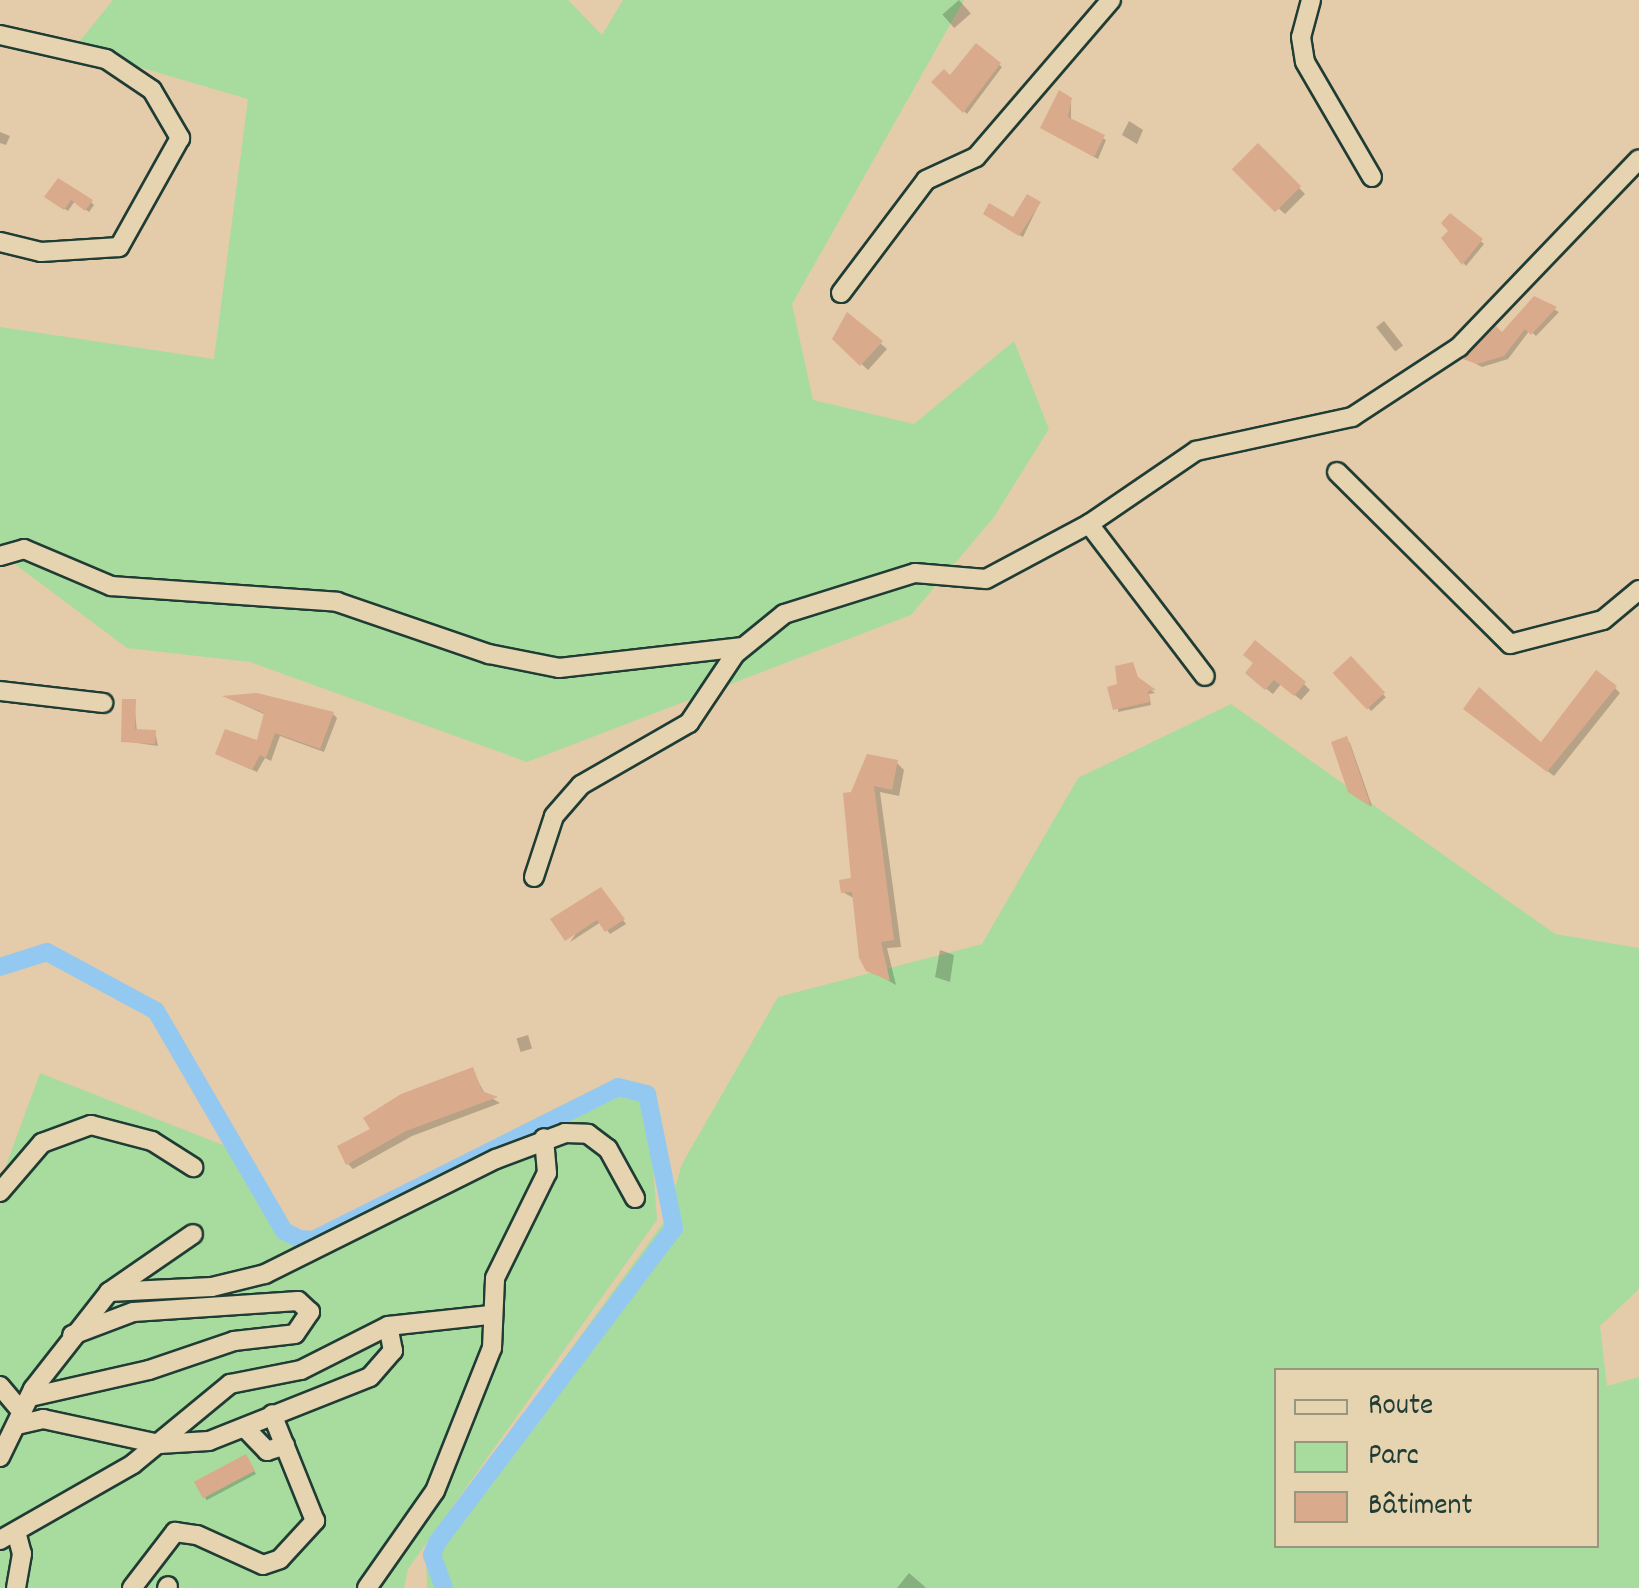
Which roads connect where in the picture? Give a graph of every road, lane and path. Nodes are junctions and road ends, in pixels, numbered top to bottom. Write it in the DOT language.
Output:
graph roads {
  1 [pos="1111,0"];
  2 [pos="1311,0"];
  3 [pos="0,36"];
  4 [pos="1639,159"];
  5 [pos="1372,177"];
  6 [pos="0,242"];
  7 [pos="842,293"];
  8 [pos="1337,472"];
  9 [pos="1089,524"];
  10 [pos="0,556"];
  11 [pos="1639,590"];
  12 [pos="743,647"];
  13 [pos="1206,676"];
  14 [pos="0,691"];
  15 [pos="103,704"];
  16 [pos="534,877"];
  17 [pos="544,1138"];
  18 [pos="193,1166"];
  19 [pos="0,1192"];
  20 [pos="635,1198"];
  21 [pos="193,1234"];
  22 [pos="109,1292"];
  23 [pos="490,1315"];
  24 [pos="388,1326"];
  25 [pos="72,1335"];
  26 [pos="0,1386"];
  27 [pos="23,1412"];
  28 [pos="272,1414"];
  29 [pos="245,1428"];
  30 [pos="160,1444"];
  31 [pos="286,1445"];
  32 [pos="0,1457"];
  33 [pos="8,1536"];
  34 [pos="16,1588"];
  35 [pos="132,1588"];
  36 [pos="367,1588"];
  1 -- 7 [label="street"];
  2 -- 5 [label="street"];
  3 -- 6 [label="street"];
  4 -- 9 [label="street"];
  8 -- 11 [label="street"];
  9 -- 12 [label="street"];
  9 -- 13 [label="street"];
  10 -- 12 [label="street"];
  12 -- 16 [label="street"];
  14 -- 15 [label="street"];
  17 -- 20 [label="street"];
  17 -- 22 [label="street"];
  17 -- 23 [label="street"];
  18 -- 19 [label="street"];
  21 -- 22 [label="street"];
  22 -- 25 [label="street"];
  23 -- 24 [label="street"];
  23 -- 36 [label="street"];
  24 -- 28 [label="street"];
  24 -- 30 [label="street"];
  25 -- 27 [label="street"];
  25 -- 27 [label="street"];
  26 -- 27 [label="street"];
  27 -- 30 [label="street"];
  27 -- 32 [label="street"];
  28 -- 29 [label="street"];
  28 -- 31 [label="street"];
  29 -- 30 [label="street"];
  29 -- 31 [label="street"];
  30 -- 33 [label="street"];
  31 -- 35 [label="street"];
  33 -- 34 [label="street"];
}
